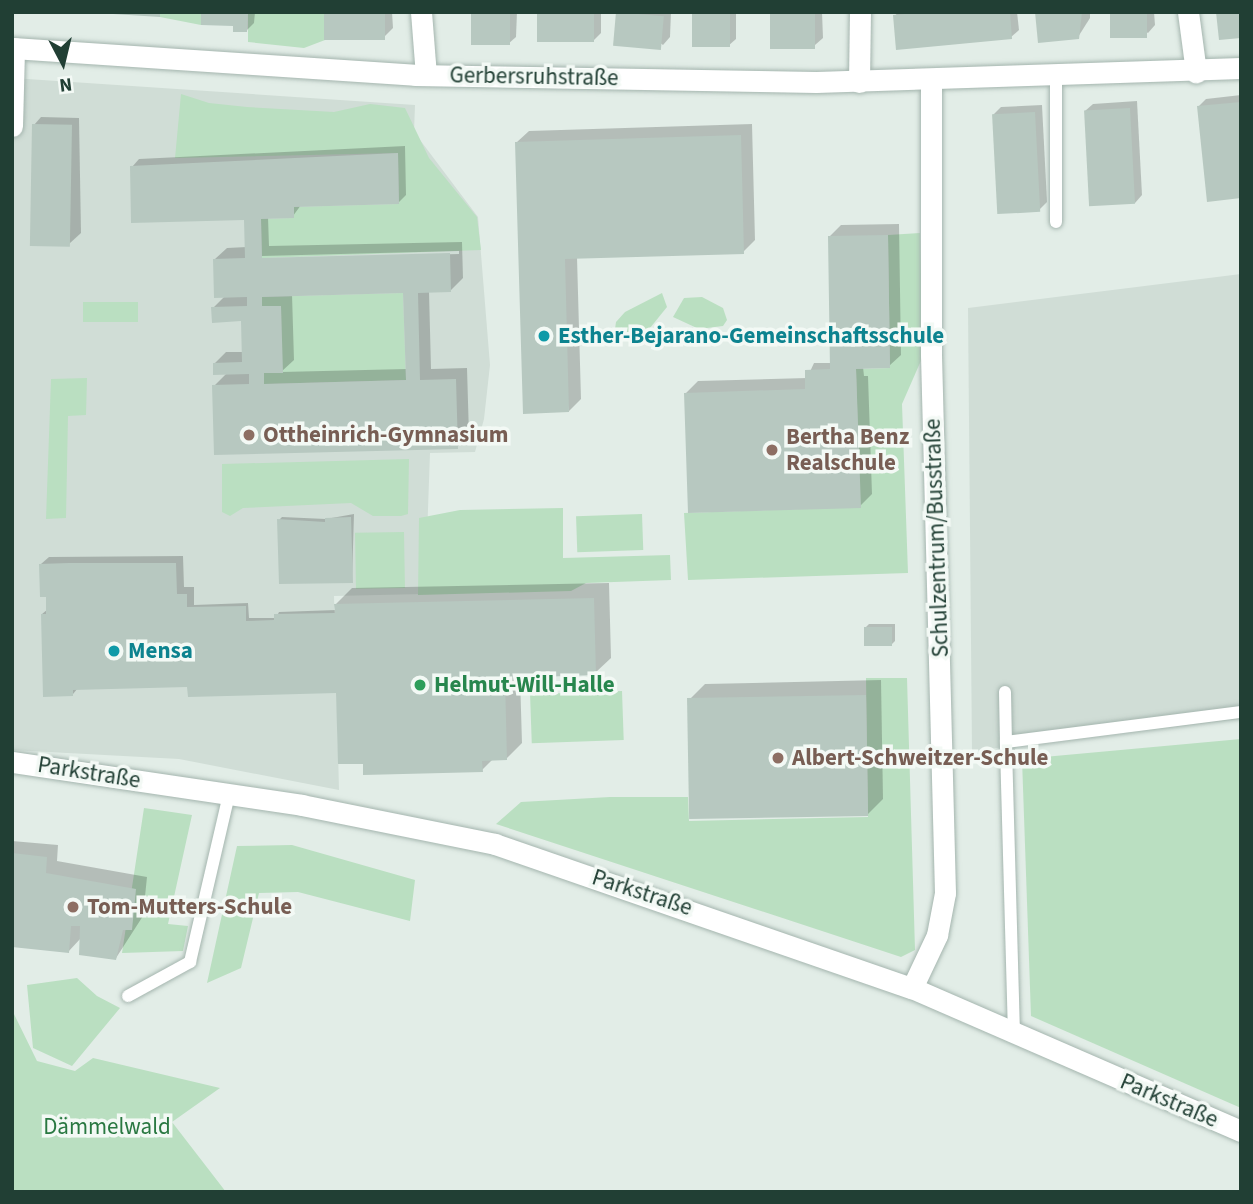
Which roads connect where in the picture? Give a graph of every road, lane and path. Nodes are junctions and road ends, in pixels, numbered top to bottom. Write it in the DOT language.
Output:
graph roads {
  1 [pos="421,12"];
  2 [pos="860,12"];
  3 [pos="1188,12"];
  4 [pos="13,48"];
  5 [pos="1241,68"];
  6 [pos="1196,72"];
  7 [pos="426,75"];
  8 [pos="1056,77"];
  9 [pos="932,81"];
  10 [pos="859,82"];
  11 [pos="12,125"];
  12 [pos="1056,222"];
  13 [pos="1005,692"];
  14 [pos="1241,712"];
  15 [pos="1006,742"];
  16 [pos="12,762"];
  17 [pos="229,795"];
  18 [pos="912,988"];
  19 [pos="128,996"];
  20 [pos="1014,1034"];
  21 [pos="1241,1131"];
  1 -- 7 [label="street"];
  2 -- 10 [label="street"];
  3 -- 6 [label="street"];
  4 -- 7 [label="street, Gerbersruhstraße"];
  4 -- 11 [label="street"];
  5 -- 6 [label="street, Gerbersruhstraße"];
  6 -- 8 [label="street, Gerbersruhstraße"];
  7 -- 10 [label="street, Gerbersruhstraße"];
  8 -- 9 [label="street, Gerbersruhstraße"];
  8 -- 12 [label="lane"];
  9 -- 10 [label="street, Gerbersruhstraße"];
  9 -- 18 [label="street, Schulzentrum/Busstraße"];
  13 -- 15 [label="lane"];
  14 -- 15 [label="lane"];
  15 -- 20 [label="lane"];
  16 -- 17 [label="street, Parkstraße"];
  17 -- 18 [label="street, Parkstraße"];
  17 -- 19 [label="lane"];
  18 -- 20 [label="street, Parkstraße"];
  20 -- 21 [label="street, Parkstraße"];
}
